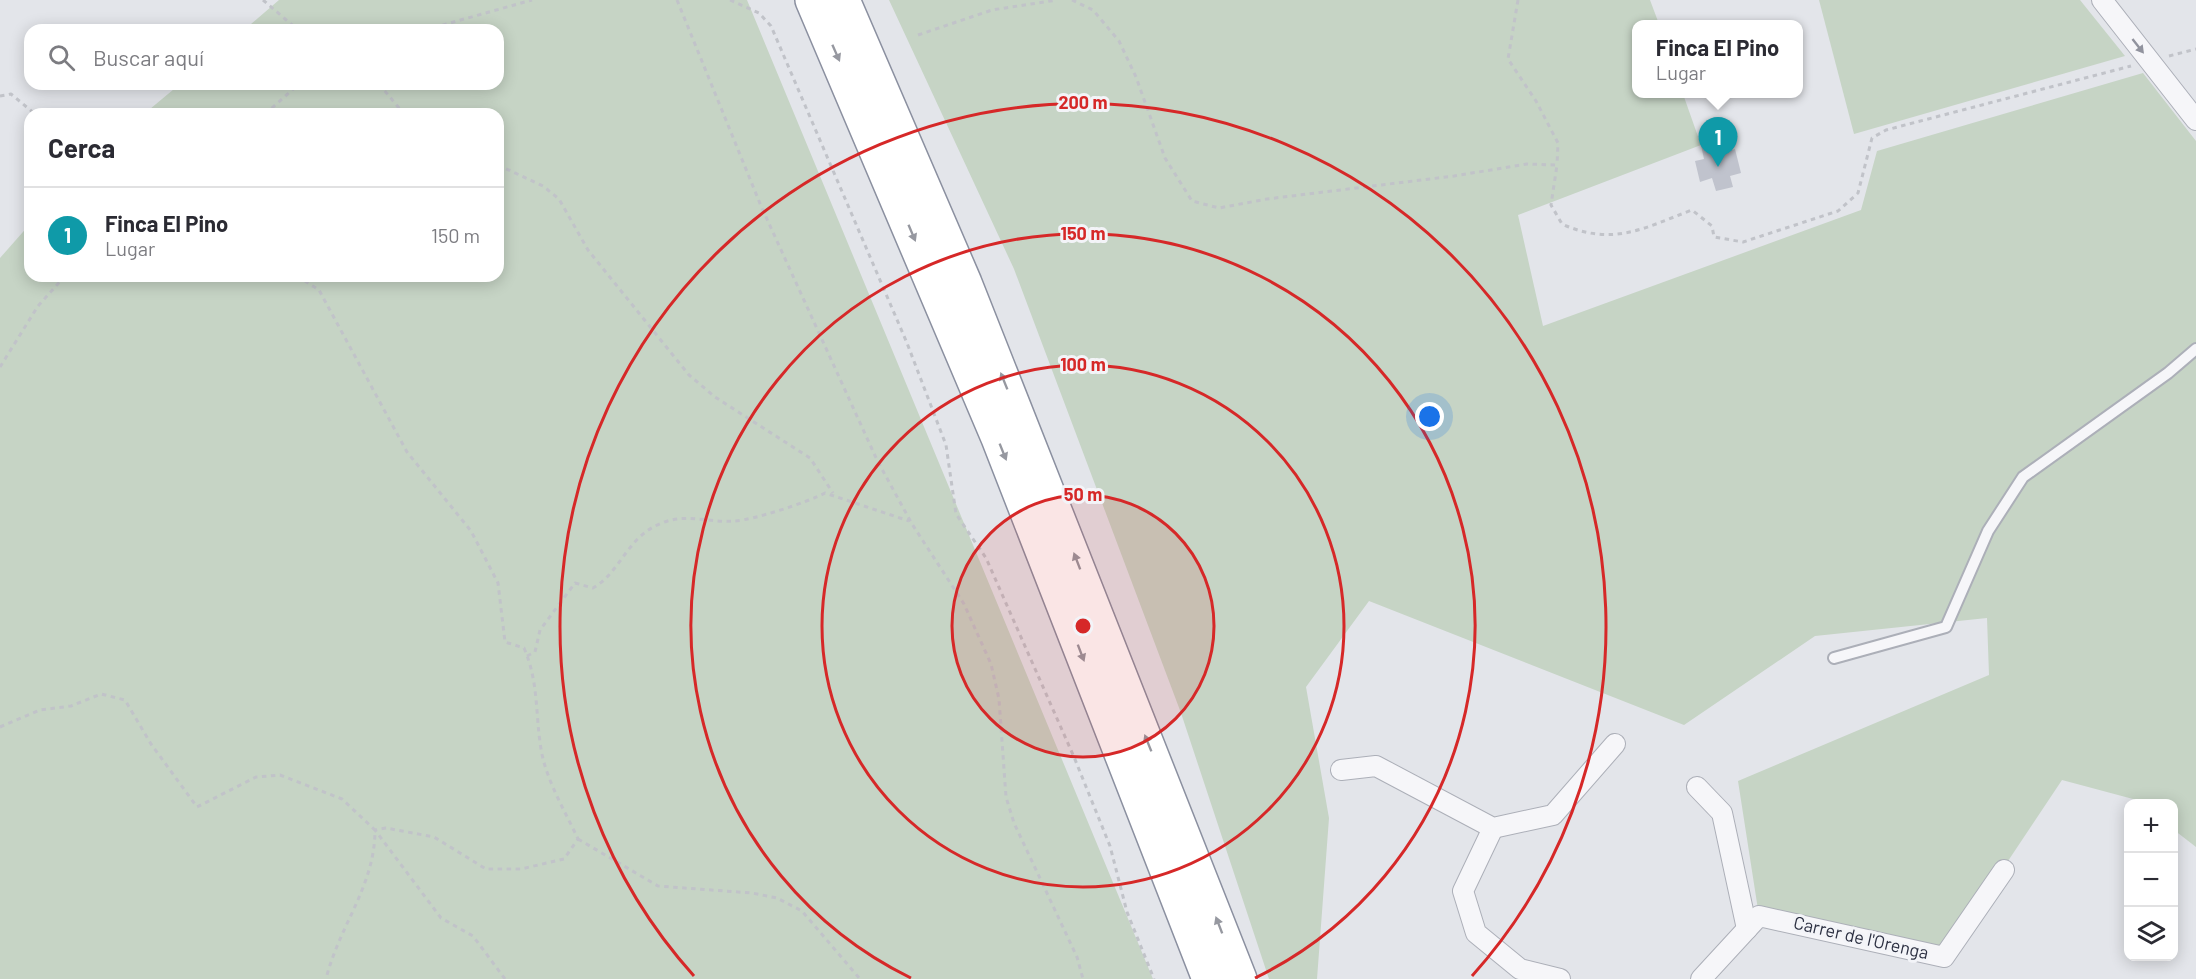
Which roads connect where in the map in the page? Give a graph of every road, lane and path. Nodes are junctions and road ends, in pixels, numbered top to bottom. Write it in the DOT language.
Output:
graph roads {
  1 [pos="263,0"];
  2 [pos="532,0"];
  3 [pos="676,0"];
  4 [pos="730,0"];
  5 [pos="812,0"];
  6 [pos="843,0"];
  7 [pos="1056,0"];
  8 [pos="1072,0"];
  9 [pos="1518,0"];
  10 [pos="2102,0"];
  11 [pos="290,24"];
  12 [pos="446,24"];
  13 [pos="918,34"];
  14 [pos="2196,49"];
  15 [pos="2150,61"];
  16 [pos="292,90"];
  17 [pos="384,90"];
  18 [pos="0,96"];
  19 [pos="28,108"];
  20 [pos="272,108"];
  21 [pos="399,108"];
  22 [pos="2196,120"];
  23 [pos="1557,165"];
  24 [pos="504,168"];
  25 [pos="60,282"];
  26 [pos="306,282"];
  27 [pos="2196,349"];
  28 [pos="0,367"];
  29 [pos="833,494"];
  30 [pos="924,542"];
  31 [pos="527,656"];
  32 [pos="1834,658"];
  33 [pos="0,727"];
  34 [pos="1615,744"];
  35 [pos="1341,770"];
  36 [pos="1697,787"];
  37 [pos="1493,828"];
  38 [pos="375,830"];
  39 [pos="579,839"];
  40 [pos="2004,870"];
  41 [pos="1747,929"];
  42 [pos="326,979"];
  43 [pos="505,979"];
  44 [pos="860,979"];
  45 [pos="1083,979"];
  46 [pos="1154,979"];
  47 [pos="1209,979"];
  48 [pos="1240,979"];
  49 [pos="1560,979"];
  50 [pos="1701,979"];
  1 -- 11 [label="path"];
  2 -- 12 [label="path"];
  3 -- 30 [label="path"];
  4 -- 46 [label="path"];
  5 -- 47 [label="highway, one-way"];
  48 -- 6 [label="highway, one-way"];
  7 -- 13 [label="path"];
  8 -- 23 [label="path"];
  9 -- 23 [label="path"];
  10 -- 15 [label="street, one-way"];
  14 -- 15 [label="path"];
  15 -- 22 [label="street"];
  15 -- 23 [label="path"];
  16 -- 20 [label="path"];
  17 -- 21 [label="path"];
  18 -- 19 [label="path"];
  24 -- 29 [label="path"];
  25 -- 28 [label="path"];
  26 -- 31 [label="path"];
  27 -- 32 [label="lane"];
  29 -- 30 [label="path"];
  29 -- 31 [label="path"];
  30 -- 45 [label="path"];
  31 -- 39 [label="path"];
  33 -- 38 [label="path"];
  34 -- 37 [label="street"];
  35 -- 37 [label="street"];
  36 -- 41 [label="street"];
  37 -- 49 [label="street"];
  38 -- 39 [label="path"];
  38 -- 42 [label="path"];
  38 -- 43 [label="path"];
  39 -- 44 [label="path"];
  40 -- 41 [label="street, Carrer de l'Orenga"];
  41 -- 50 [label="street, Carrer de l'Orenga"];
}
